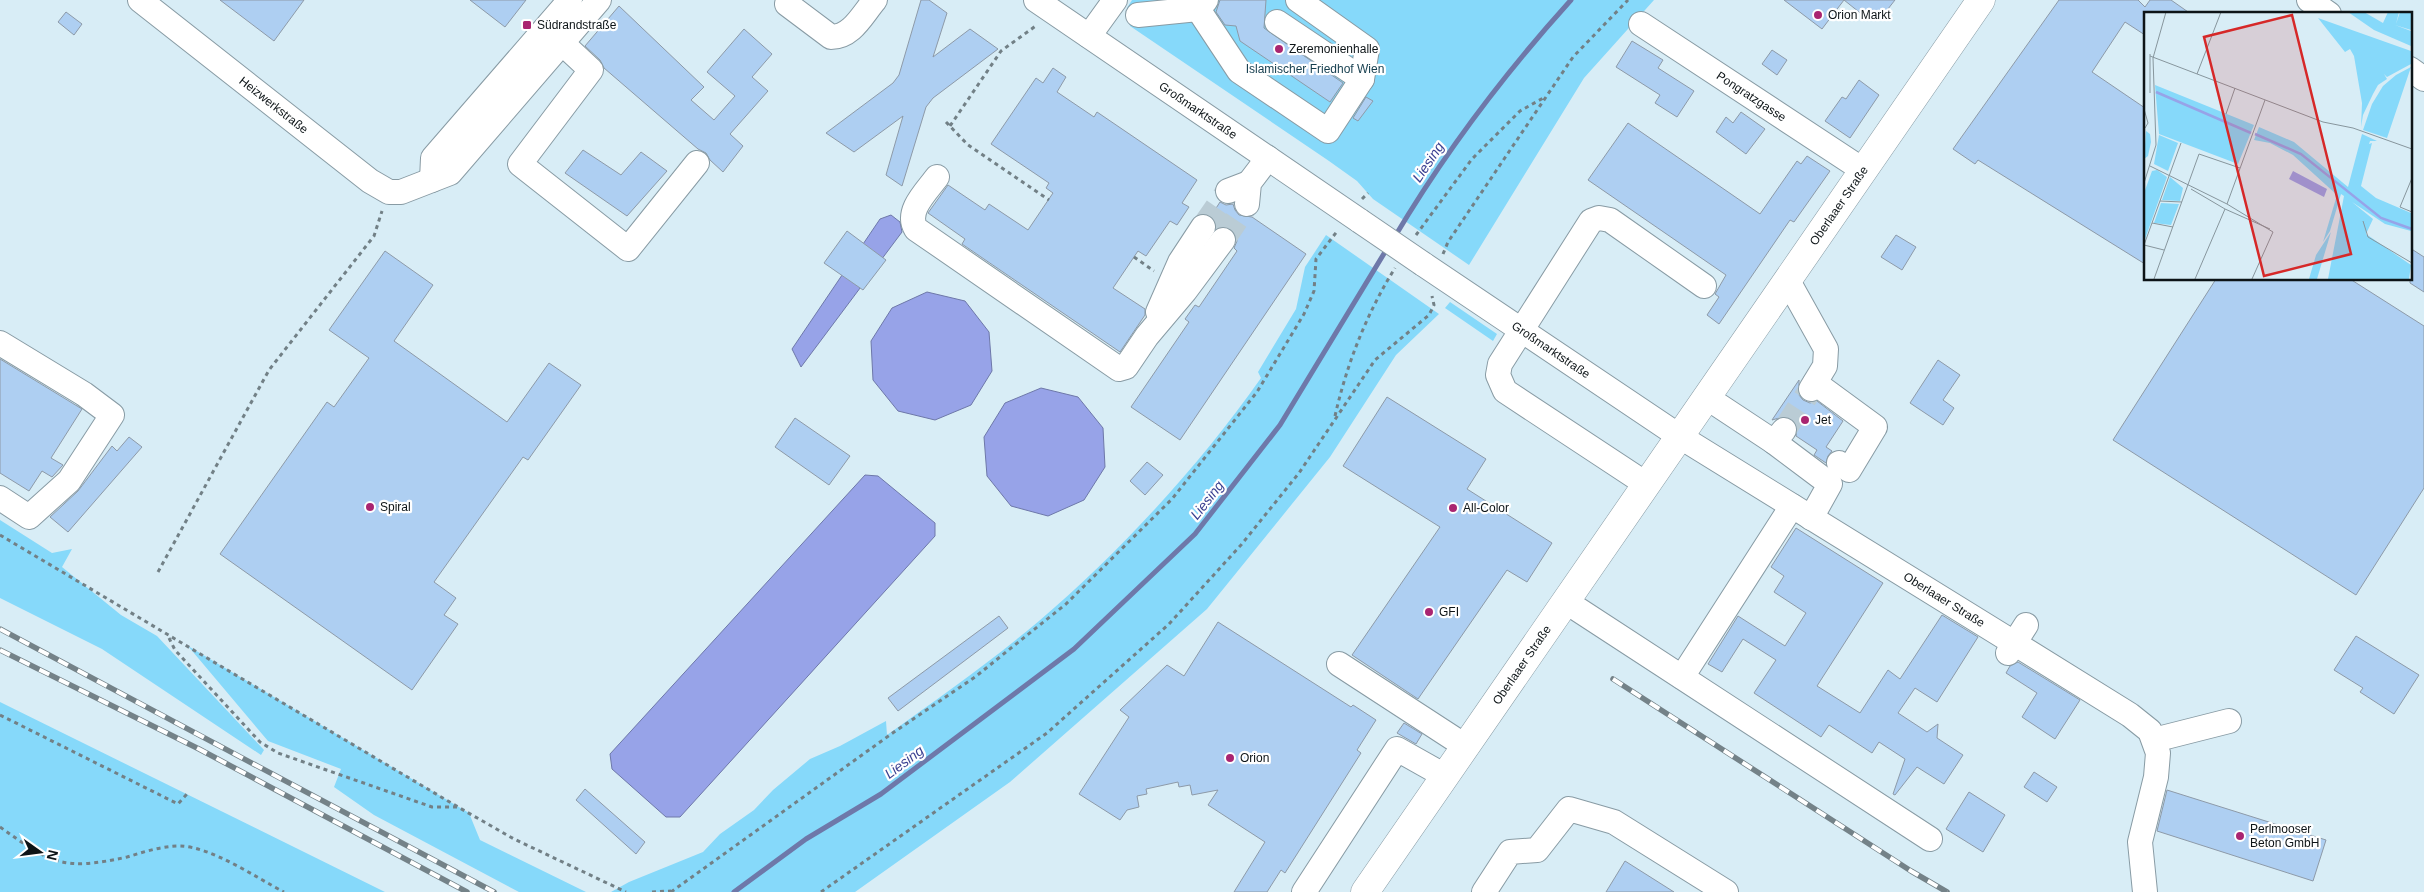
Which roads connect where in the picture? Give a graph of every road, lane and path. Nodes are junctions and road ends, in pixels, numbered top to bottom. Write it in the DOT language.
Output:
graph roads {
  1 [pos="140,0"];
  2 [pos="570,0"];
  3 [pos="599,0"];
  4 [pos="875,0"];
  5 [pos="1036,0"];
  6 [pos="1115,0"];
  7 [pos="1298,0"];
  8 [pos="1628,0"];
  9 [pos="1980,0"];
  10 [pos="2309,0"];
  11 [pos="787,4"];
  12 [pos="1202,4"];
  13 [pos="2326,12"];
  14 [pos="1138,15"];
  15 [pos="1276,22"];
  16 [pos="1641,24"];
  17 [pos="1037,25"];
  18 [pos="1089,36"];
  19 [pos="562,43"];
  20 [pos="2412,71"];
  21 [pos="1362,79"];
  22 [pos="2424,79"];
  23 [pos="946,122"];
  24 [pos="950,126"];
  25 [pos="1268,158"];
  26 [pos="697,163"];
  27 [pos="1863,170"];
  28 [pos="937,177"];
  29 [pos="422,184"];
  30 [pos="389,192"];
  31 [pos="1242,193"];
  32 [pos="1049,200"];
  33 [pos="1355,218"];
  34 [pos="1203,227"];
  35 [pos="1223,240"];
  36 [pos="1448,242"];
  37 [pos="1787,279"];
  38 [pos="1704,286"];
  39 [pos="1432,310"];
  40 [pos="1521,330"];
  41 [pos="1147,336"];
  42 [pos="0,342"];
  43 [pos="1706,397"];
  44 [pos="1679,436"];
  45 [pos="1839,463"];
  46 [pos="1646,484"];
  47 [pos="0,498"];
  48 [pos="1802,512"];
  49 [pos="0,536"];
  50 [pos="158,572"];
  51 [pos="1565,601"];
  52 [pos="168,637"];
  53 [pos="1339,664"];
  54 [pos="1682,678"];
  55 [pos="0,715"];
  56 [pos="2229,721"];
  57 [pos="2154,740"];
  58 [pos="1465,746"];
  59 [pos="1445,776"];
  60 [pos="187,794"];
  61 [pos="458,807"];
  62 [pos="0,827"];
  63 [pos="1930,839"];
  64 [pos="672,891"];
  65 [pos="284,892"];
  66 [pos="626,892"];
  67 [pos="652,892"];
  68 [pos="821,892"];
  69 [pos="1304,892"];
  70 [pos="1365,892"];
  71 [pos="1484,892"];
  72 [pos="1726,892"];
  73 [pos="2144,892"];
  1 -- 30 [label="street, Heizwerkstraße"];
  2 -- 29 [label="street"];
  3 -- 19 [label="street"];
  4 -- 11 [label="street"];
  5 -- 18 [label="street, Großmarktstraße"];
  6 -- 18 [label="street"];
  7 -- 21 [label="street"];
  8 -- 36 [label="path"];
  9 -- 27 [label="main road, Oberlaaer Straße"];
  10 -- 13 [label="street"];
  12 -- 14 [label="street"];
  12 -- 21 [label="street"];
  15 -- 21 [label="street"];
  16 -- 27 [label="street, Pongratzgasse"];
  17 -- 24 [label="path"];
  18 -- 25 [label="street, Großmarktstraße"];
  19 -- 26 [label="street"];
  19 -- 29 [label="street"];
  20 -- 22 [label="street"];
  23 -- 24 [label="path"];
  24 -- 32 [label="path"];
  25 -- 31 [label="street"];
  25 -- 33 [label="street, Großmarktstraße"];
  27 -- 37 [label="main road, Oberlaaer Straße"];
  28 -- 41 [label="street"];
  29 -- 30 [label="street"];
  30 -- 50 [label="path"];
  33 -- 40 [label="street, Großmarktstraße, bridge"];
  33 -- 64 [label="path"];
  34 -- 41 [label="street"];
  35 -- 41 [label="street"];
  37 -- 43 [label="main road, Oberlaaer Straße"];
  37 -- 45 [label="street"];
  38 -- 40 [label="street"];
  39 -- 68 [label="path"];
  40 -- 44 [label="street, Großmarktstraße"];
  40 -- 46 [label="street"];
  42 -- 47 [label="street"];
  43 -- 44 [label="main road, Oberlaaer Straße"];
  43 -- 48 [label="street"];
  44 -- 46 [label="main road, Oberlaaer Straße"];
  44 -- 48 [label="street, Oberlaaer Straße"];
  46 -- 51 [label="main road, Oberlaaer Straße"];
  48 -- 54 [label="street"];
  48 -- 57 [label="street, Oberlaaer Straße"];
  49 -- 52 [label="path"];
  51 -- 54 [label="street"];
  51 -- 58 [label="main road, Oberlaaer Straße"];
  52 -- 61 [label="path"];
  52 -- 61 [label="path"];
  53 -- 58 [label="street"];
  54 -- 63 [label="street"];
  55 -- 60 [label="path"];
  56 -- 57 [label="street"];
  57 -- 73 [label="street"];
  58 -- 59 [label="main road, Oberlaaer Straße"];
  59 -- 69 [label="street"];
  59 -- 70 [label="main road, Oberlaaer Straße"];
  61 -- 66 [label="path"];
  62 -- 65 [label="path"];
  64 -- 67 [label="path"];
  71 -- 72 [label="street"];
}
